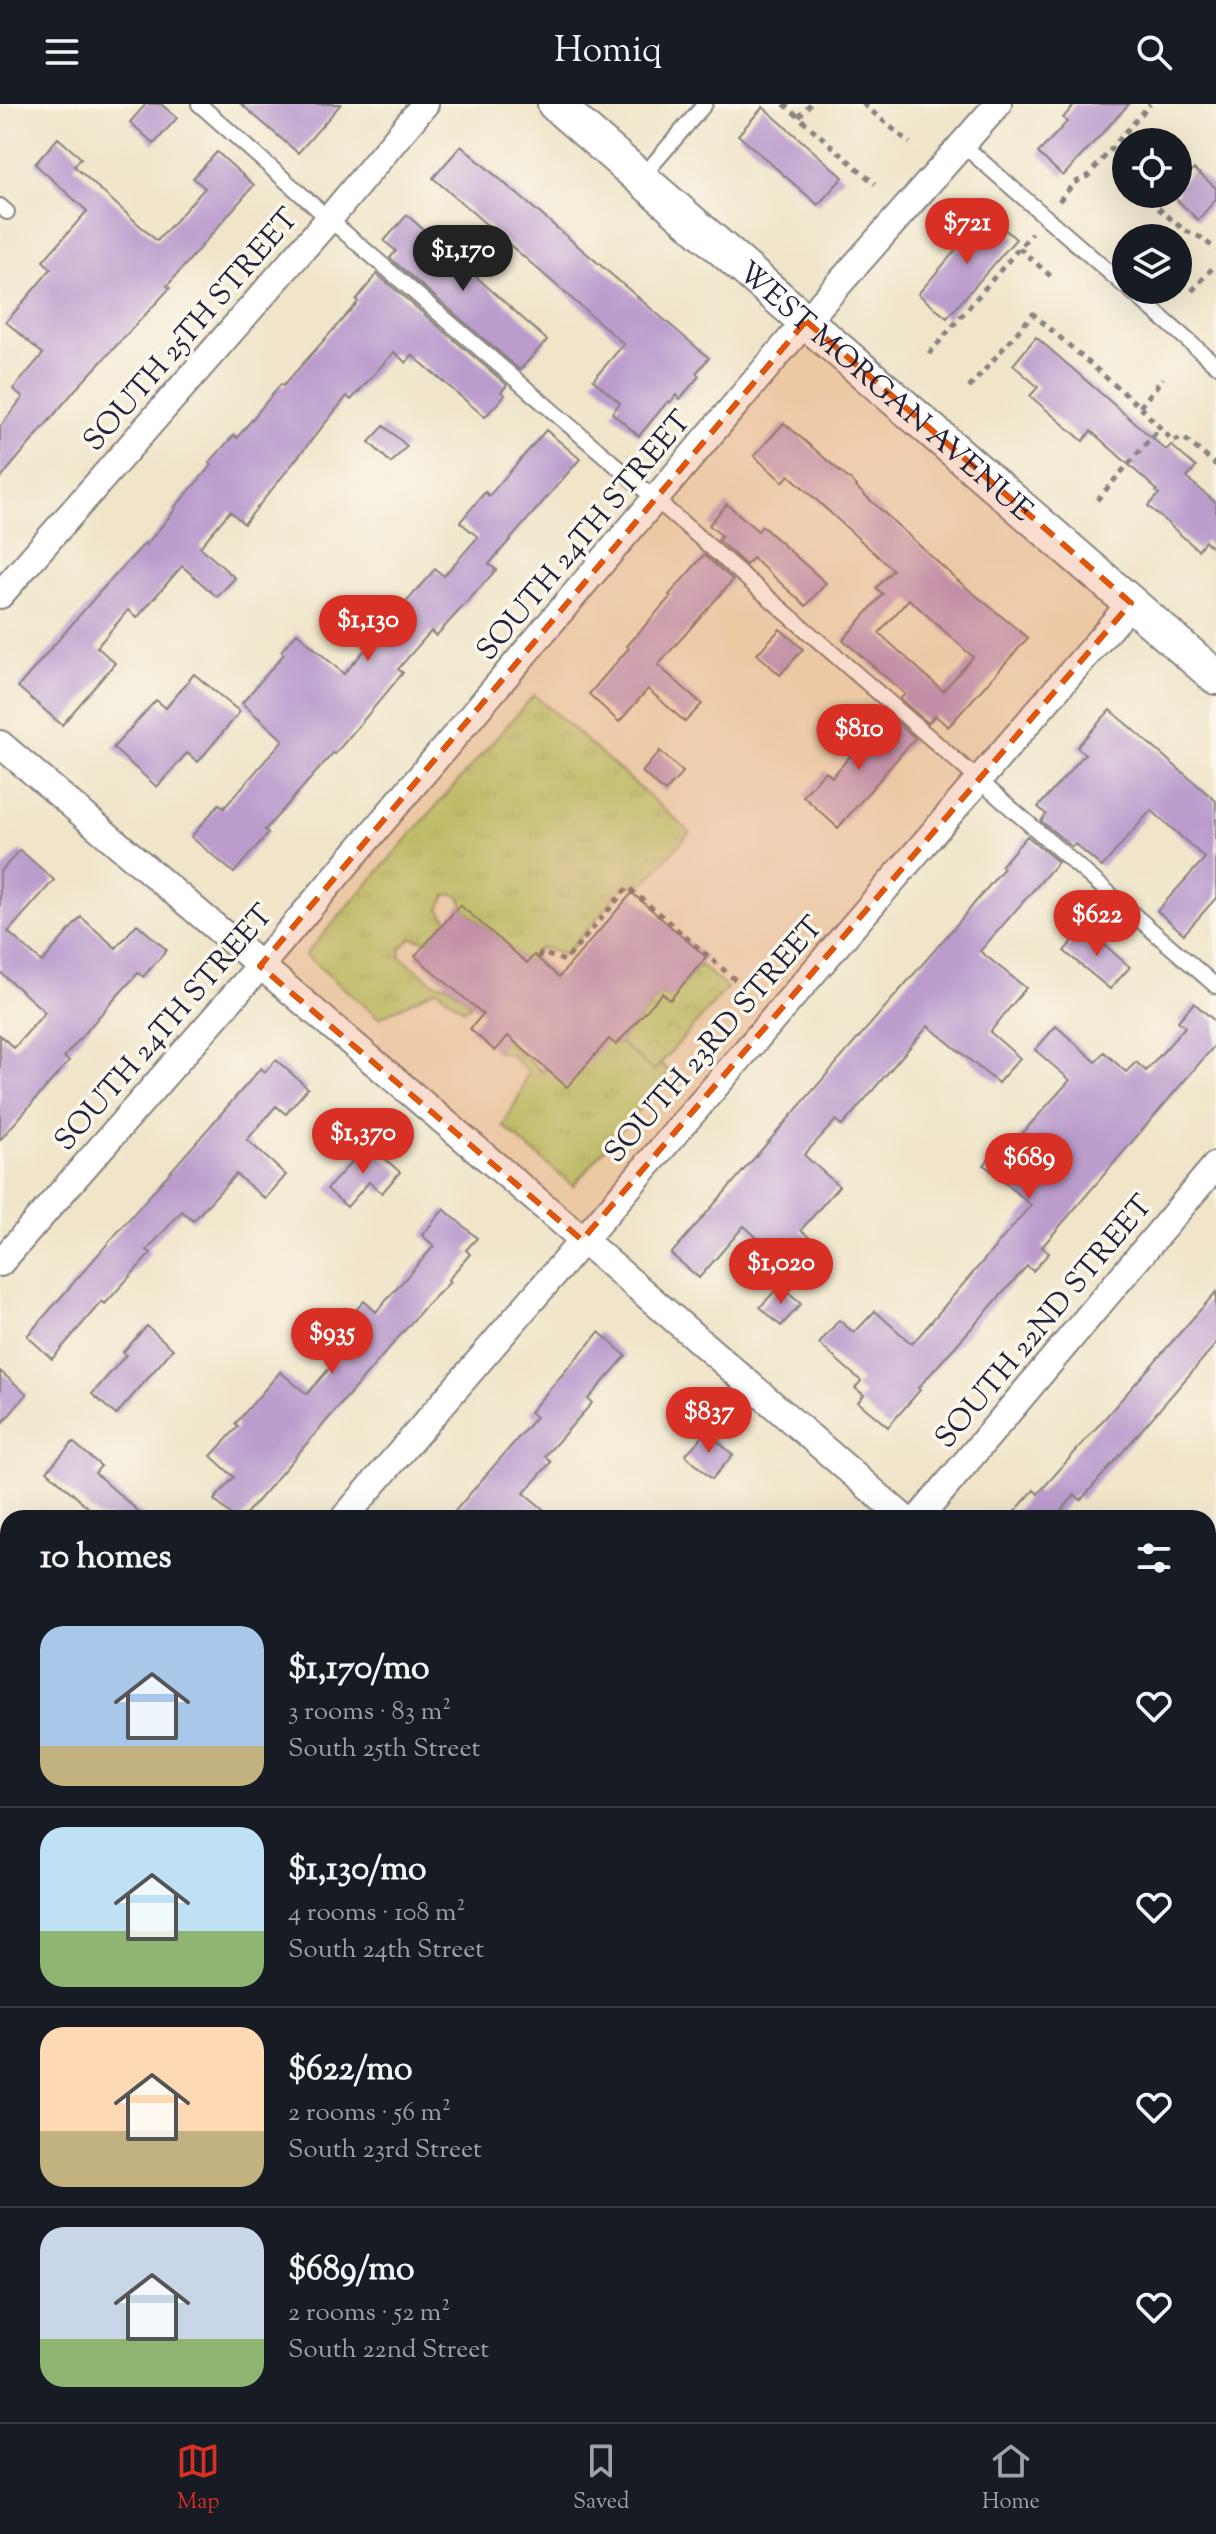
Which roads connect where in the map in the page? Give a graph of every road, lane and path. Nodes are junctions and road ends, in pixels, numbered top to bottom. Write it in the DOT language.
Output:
graph roads {
  1 [pos="199,104"];
  2 [pos="425,104"];
  3 [pos="555,104"];
  4 [pos="705,104"];
  5 [pos="784,104"];
  6 [pos="810,104"];
  7 [pos="863,104"];
  8 [pos="998,104"];
  9 [pos="799,117"];
  10 [pos="910,143"];
  11 [pos="963,145"];
  12 [pos="641,178"];
  13 [pos="875,184"];
  14 [pos="1158,208"];
  15 [pos="329,219"];
  16 [pos="1019,248"];
  17 [pos="1216,250"];
  18 [pos="1216,264"];
  19 [pos="1112,274"];
  20 [pos="1053,278"];
  21 [pos="1192,291"];
  22 [pos="1146,304"];
  23 [pos="806,321"];
  24 [pos="1216,365"];
  25 [pos="1163,378"];
  26 [pos="969,388"];
  27 [pos="1140,407"];
  28 [pos="1159,429"];
  29 [pos="1216,465"];
  30 [pos="655,499"];
  31 [pos="1097,500"];
  32 [pos="0,595"];
  33 [pos="1131,603"];
  34 [pos="1216,677"];
  35 [pos="0,744"];
  36 [pos="978,780"];
  37 [pos="538,958"];
  38 [pos="260,966"];
  39 [pos="1216,986"];
  40 [pos="747,990"];
  41 [pos="1216,1165"];
  42 [pos="582,1240"];
  43 [pos="0,1263"];
  44 [pos="351,1510"];
  45 [pos="895,1510"];
  46 [pos="926,1510"];
  1 -- 15 [label="lane"];
  2 -- 15 [label="street, SOUTH 25TH STREET"];
  3 -- 12 [label="street, WEST MORGAN AVENUE"];
  4 -- 12 [label="lane"];
  5 -- 9 [label="path"];
  6 -- 9 [label="path"];
  7 -- 10 [label="path"];
  8 -- 11 [label="street, SOUTH 24TH STREET"];
  9 -- 13 [label="path"];
  11 -- 19 [label="lane"];
  11 -- 23 [label="street, SOUTH 24TH STREET"];
  12 -- 23 [label="street, WEST MORGAN AVENUE"];
  14 -- 17 [label="path"];
  15 -- 30 [label="lane"];
  15 -- 32 [label="street, SOUTH 25TH STREET"];
  16 -- 20 [label="path"];
  18 -- 21 [label="path"];
  22 -- 24 [label="lane"];
  23 -- 30 [label="street, SOUTH 24TH STREET"];
  23 -- 33 [label="street, WEST MORGAN AVENUE"];
  25 -- 27 [label="path"];
  26 -- 27 [label="path"];
  27 -- 28 [label="path"];
  28 -- 29 [label="path"];
  28 -- 31 [label="path"];
  30 -- 36 [label="lane"];
  30 -- 38 [label="street, SOUTH 24TH STREET"];
  33 -- 34 [label="street, WEST MORGAN AVENUE"];
  33 -- 36 [label="street, SOUTH 23RD STREET"];
  35 -- 38 [label="street"];
  36 -- 39 [label="lane"];
  36 -- 42 [label="street, SOUTH 23RD STREET"];
  37 -- 40 [label="path"];
  38 -- 42 [label="street"];
  38 -- 43 [label="street, SOUTH 24TH STREET"];
  41 -- 46 [label="street, SOUTH 22ND STREET"];
  42 -- 44 [label="street, SOUTH 23RD STREET"];
  42 -- 45 [label="street"];
}
